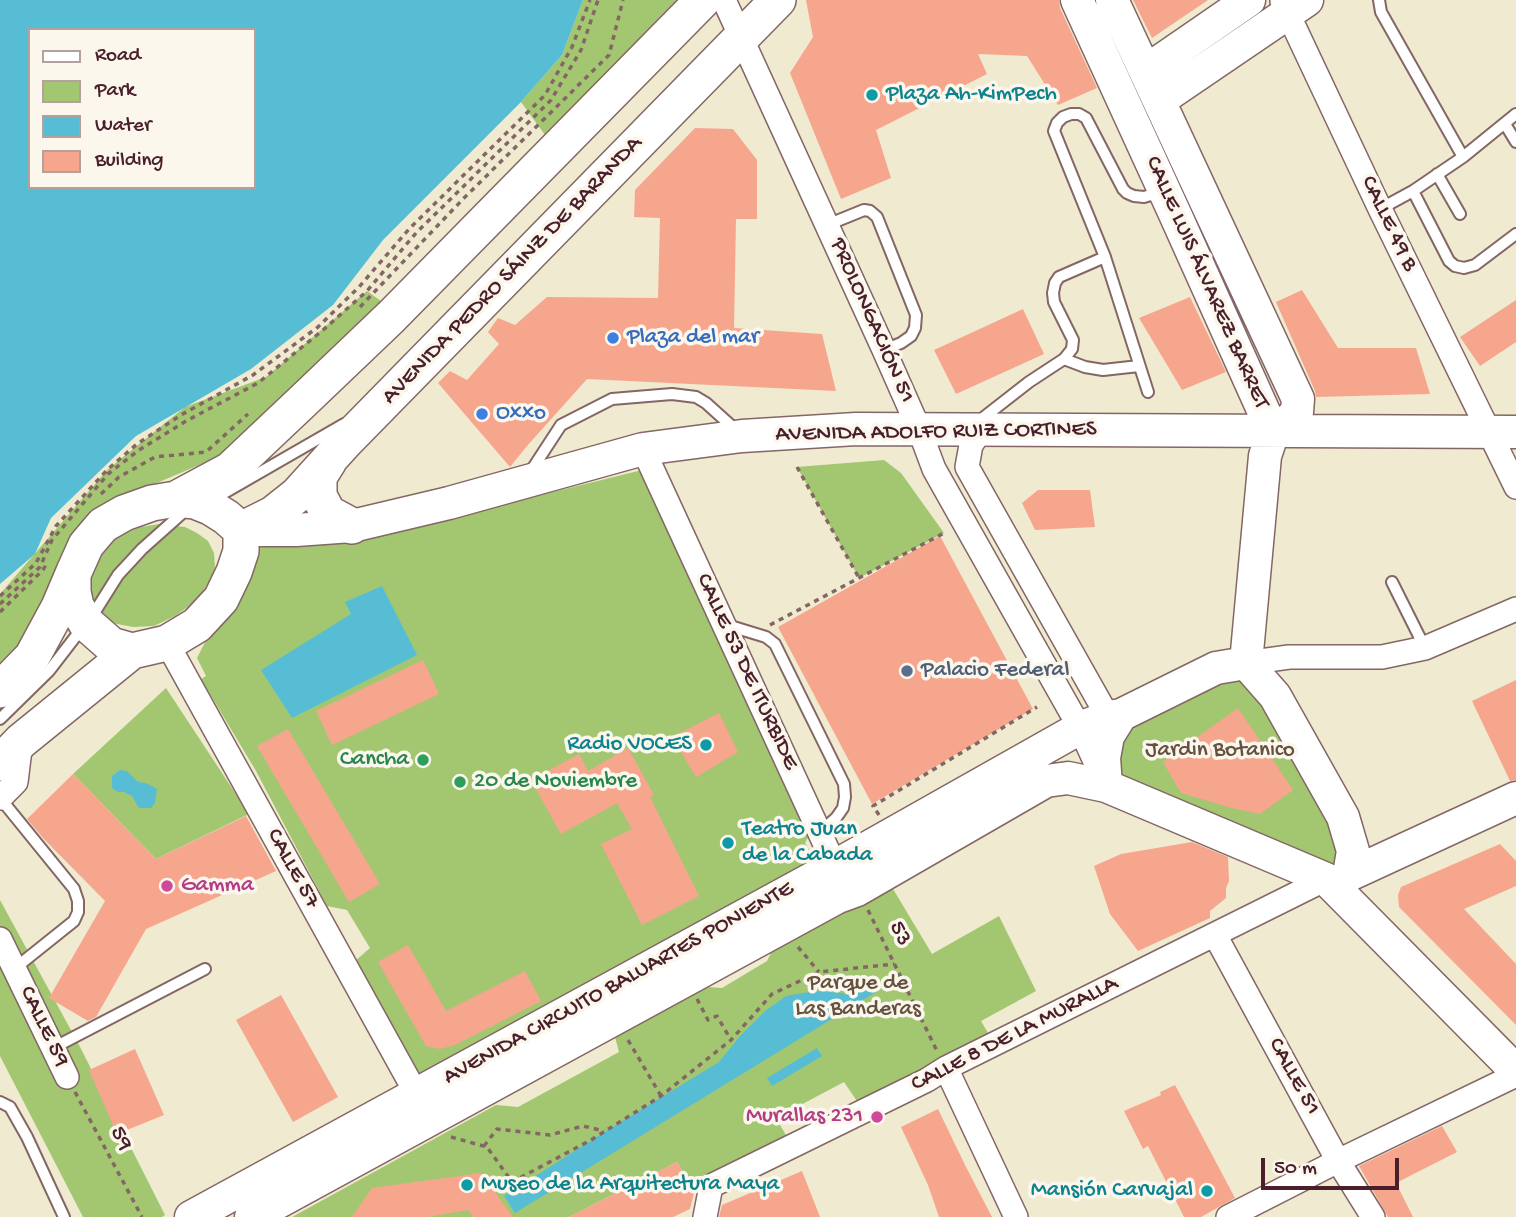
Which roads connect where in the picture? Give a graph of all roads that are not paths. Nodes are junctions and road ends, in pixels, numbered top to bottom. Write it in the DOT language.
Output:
graph roads {
  1 [pos="703,0"];
  2 [pos="724,0"];
  3 [pos="778,0"];
  4 [pos="1077,0"];
  5 [pos="1112,0"];
  6 [pos="1249,0"];
  7 [pos="1378,0"];
  8 [pos="1293,4"];
  9 [pos="742,37"];
  10 [pos="1146,71"];
  11 [pos="1160,100"];
  12 [pos="1516,114"];
  13 [pos="1506,124"];
  14 [pos="1516,142"];
  15 [pos="1463,157"];
  16 [pos="1437,174"];
  17 [pos="1413,191"];
  18 [pos="1206,199"];
  19 [pos="1170,202"];
  20 [pos="1380,209"];
  21 [pos="1460,214"];
  22 [pos="827,225"];
  23 [pos="1516,234"];
  24 [pos="1230,250"];
  25 [pos="1104,257"];
  26 [pos="1198,265"];
  27 [pos="884,350"];
  28 [pos="1063,359"];
  29 [pos="1139,366"];
  30 [pos="1148,392"];
  31 [pos="388,398"];
  32 [pos="919,429"];
  33 [pos="975,430"];
  34 [pos="1273,432"];
  35 [pos="1503,432"];
  36 [pos="742,436"];
  37 [pos="642,449"];
  38 [pos="330,460"];
  39 [pos="524,482"];
  40 [pos="1516,487"];
  41 [pos="186,507"];
  42 [pos="352,526"];
  43 [pos="241,530"];
  44 [pos="73,574"];
  45 [pos="1392,582"];
  46 [pos="1516,609"];
  47 [pos="86,624"];
  48 [pos="723,624"];
  49 [pos="167,643"];
  50 [pos="1425,648"];
  51 [pos="132,652"];
  52 [pos="1246,663"];
  53 [pos="0,690"];
  54 [pos="1103,720"];
  55 [pos="7,741"];
  56 [pos="1106,786"];
  57 [pos="0,798"];
  58 [pos="1516,798"];
  59 [pos="1516,816"];
  60 [pos="820,832"];
  61 [pos="835,866"];
  62 [pos="1338,877"];
  63 [pos="857,890"];
  64 [pos="1215,935"];
  65 [pos="0,940"];
  66 [pos="14,969"];
  67 [pos="205,969"];
  68 [pos="1516,1041"];
  69 [pos="53,1048"];
  70 [pos="946,1068"];
  71 [pos="1516,1073"];
  72 [pos="67,1077"];
  73 [pos="417,1095"];
  74 [pos="0,1102"];
  75 [pos="1338,1161"];
  76 [pos="64,1217"];
  77 [pos="191,1217"];
  78 [pos="251,1217"];
  79 [pos="705,1217"];
  80 [pos="1016,1217"];
  81 [pos="1228,1217"];
  82 [pos="1373,1217"];
  1 -- 41 [label="main road"];
  2 -- 9 [label="street, PROLONGACIÓN 51"];
  3 -- 9 [label="main road, AVENIDA PEDRO SÁINZ DE BARANDA"];
  4 -- 19 [label="main road, CALLE LUIS ÁLVAREZ BARRET"];
  5 -- 10 [label="main road, CALLE LUIS ÁLVAREZ BARRET"];
  6 -- 10 [label="main road"];
  7 -- 15 [label="lane"];
  8 -- 11 [label="main road"];
  8 -- 20 [label="street, CALLE 49 B"];
  9 -- 22 [label="street, PROLONGACIÓN 51"];
  9 -- 31 [label="main road, AVENIDA PEDRO SÁINZ DE BARANDA"];
  10 -- 11 [label="main road, CALLE LUIS ÁLVAREZ BARRET"];
  11 -- 18 [label="main road, CALLE LUIS ÁLVAREZ BARRET"];
  12 -- 13 [label="lane"];
  13 -- 14 [label="lane"];
  13 -- 15 [label="lane"];
  15 -- 16 [label="lane"];
  16 -- 17 [label="lane"];
  16 -- 21 [label="lane"];
  17 -- 20 [label="lane"];
  17 -- 23 [label="lane"];
  18 -- 19 [label="main road"];
  18 -- 24 [label="main road, CALLE LUIS ÁLVAREZ BARRET"];
  19 -- 25 [label="lane"];
  19 -- 26 [label="main road, CALLE LUIS ÁLVAREZ BARRET"];
  20 -- 35 [label="street, CALLE 49 B"];
  22 -- 27 [label="street, PROLONGACIÓN 51"];
  22 -- 27 [label="lane"];
  24 -- 26 [label="main road"];
  24 -- 34 [label="main road, CALLE LUIS ÁLVAREZ BARRET"];
  25 -- 28 [label="lane"];
  25 -- 29 [label="lane"];
  26 -- 34 [label="main road, CALLE LUIS ÁLVAREZ BARRET"];
  27 -- 32 [label="street, PROLONGACIÓN 51"];
  28 -- 29 [label="lane"];
  28 -- 33 [label="lane"];
  29 -- 30 [label="lane"];
  31 -- 38 [label="main road, AVENIDA PEDRO SÁINZ DE BARANDA"];
  31 -- 41 [label="lane"];
  32 -- 33 [label="main road, AVENIDA ADOLFO RUIZ CORTINES"];
  32 -- 36 [label="main road, AVENIDA ADOLFO RUIZ CORTINES"];
  32 -- 54 [label="street, PROLONGACIÓN 51"];
  33 -- 34 [label="main road, AVENIDA ADOLFO RUIZ CORTINES"];
  33 -- 54 [label="street"];
  34 -- 35 [label="main road, AVENIDA ADOLFO RUIZ CORTINES"];
  34 -- 52 [label="main road"];
  35 -- 40 [label="street, CALLE 49 B"];
  36 -- 37 [label="main road, AVENIDA ADOLFO RUIZ CORTINES"];
  36 -- 39 [label="lane"];
  37 -- 39 [label="main road, AVENIDA ADOLFO RUIZ CORTINES"];
  37 -- 48 [label="street, CALLE 53 DE ITURBIDE"];
  38 -- 42 [label="main road"];
  38 -- 43 [label="main road, AVENIDA PEDRO SÁINZ DE BARANDA"];
  39 -- 42 [label="main road, AVENIDA ADOLFO RUIZ CORTINES"];
  41 -- 43 [label="main road"];
  41 -- 44 [label="main road"];
  41 -- 47 [label="lane"];
  42 -- 43 [label="main road, AVENIDA ADOLFO RUIZ CORTINES"];
  43 -- 49 [label="main road"];
  44 -- 47 [label="main road"];
  44 -- 53 [label="main road"];
  45 -- 50 [label="lane"];
  46 -- 50 [label="street"];
  47 -- 51 [label="main road"];
  47 -- 55 [label="lane"];
  48 -- 60 [label="street, CALLE 53 DE ITURBIDE"];
  48 -- 60 [label="lane"];
  49 -- 51 [label="main road"];
  49 -- 73 [label="street, CALLE 57"];
  50 -- 52 [label="street"];
  51 -- 55 [label="main road"];
  52 -- 54 [label="main road, AVENIDA CIRCUITO BALUARTES PONIENTE"];
  52 -- 62 [label="main road"];
  54 -- 56 [label="street, PROLONGACIÓN 51"];
  54 -- 56 [label="main road"];
  54 -- 61 [label="main road, AVENIDA CIRCUITO BALUARTES PONIENTE"];
  55 -- 57 [label="street"];
  56 -- 62 [label="main road, AVENIDA CIRCUITO BALUARTES PONIENTE"];
  56 -- 63 [label="main road, AVENIDA CIRCUITO BALUARTES PONIENTE"];
  57 -- 66 [label="lane"];
  58 -- 62 [label="main road"];
  59 -- 62 [label="main road"];
  60 -- 61 [label="street, CALLE 53 DE ITURBIDE"];
  61 -- 63 [label="street, CALLE 53 DE ITURBIDE"];
  61 -- 73 [label="main road, AVENIDA CIRCUITO BALUARTES PONIENTE"];
  62 -- 64 [label="street, CALLE 8 DE LA MURALLA"];
  62 -- 68 [label="main road"];
  62 -- 71 [label="main road"];
  63 -- 78 [label="main road, AVENIDA CIRCUITO BALUARTES PONIENTE"];
  64 -- 70 [label="street, CALLE 8 DE LA MURALLA"];
  64 -- 75 [label="street, CALLE 51"];
  65 -- 66 [label="street, CALLE 59"];
  66 -- 69 [label="street, CALLE 59"];
  67 -- 69 [label="lane"];
  69 -- 72 [label="street, CALLE 59"];
  70 -- 79 [label="street, CALLE 8 DE LA MURALLA"];
  70 -- 80 [label="street"];
  71 -- 75 [label="street"];
  73 -- 77 [label="main road, AVENIDA CIRCUITO BALUARTES PONIENTE"];
  74 -- 76 [label="lane"];
  75 -- 81 [label="street"];
  75 -- 82 [label="street, CALLE 51"];
}
